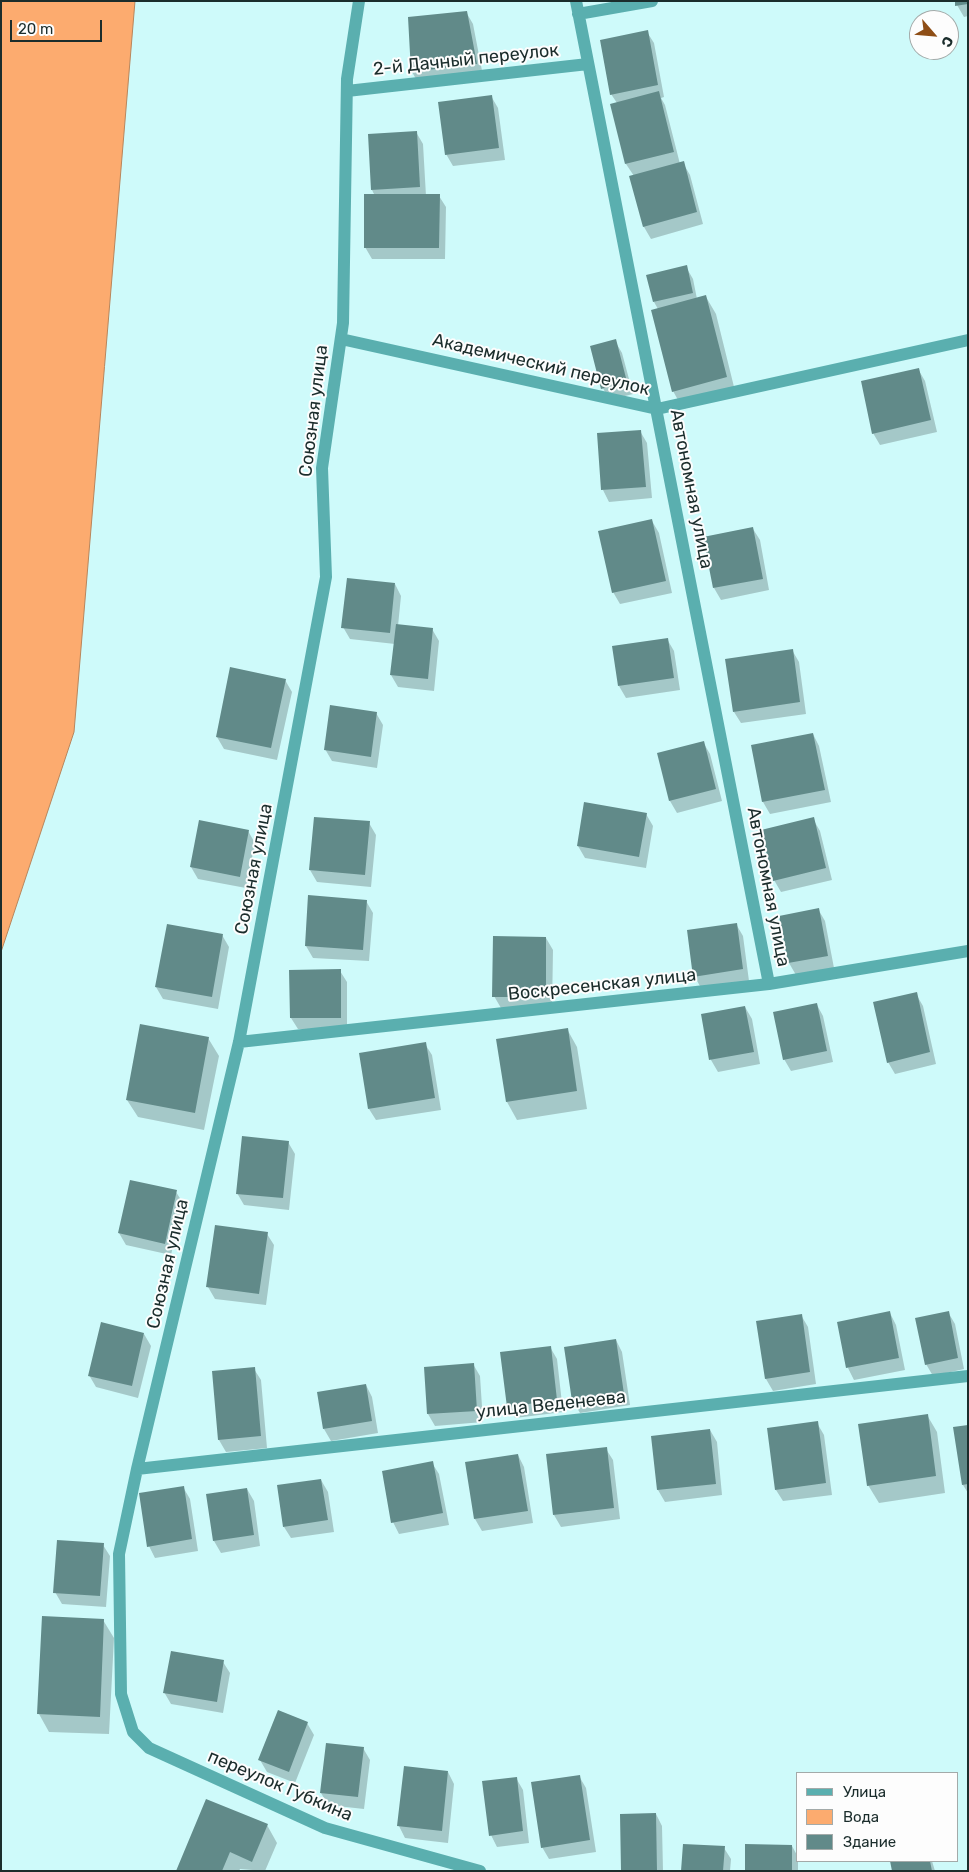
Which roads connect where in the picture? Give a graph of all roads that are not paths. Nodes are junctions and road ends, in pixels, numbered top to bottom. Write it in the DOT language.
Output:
graph roads {
  1 [pos="359,1"];
  2 [pos="652,1"];
  3 [pos="577,8"];
  4 [pos="588,64"];
  5 [pos="347,91"];
  6 [pos="341,339"];
  7 [pos="968,340"];
  8 [pos="657,409"];
  9 [pos="968,952"];
  10 [pos="769,984"];
  11 [pos="240,1042"];
  12 [pos="968,1376"];
  13 [pos="137,1469"];
  14 [pos="133,1732"];
  15 [pos="480,1871"];
  1 -- 5 [label="street, Союзная улица"];
  2 -- 3 [label="street"];
  3 -- 4 [label="street, Автономная улица"];
  4 -- 5 [label="street, 2-й Дачный переулок"];
  4 -- 8 [label="street, Автономная улица"];
  5 -- 6 [label="street, Союзная улица"];
  6 -- 8 [label="street, Академический переулок"];
  6 -- 11 [label="street, Союзная улица"];
  7 -- 8 [label="street, Академический переулок"];
  8 -- 10 [label="street, Автономная улица"];
  9 -- 10 [label="street, Воскресенская улица"];
  10 -- 11 [label="street, Воскресенская улица"];
  11 -- 13 [label="street, Союзная улица"];
  12 -- 13 [label="street, улица Веденеева"];
  13 -- 14 [label="street, Союзная улица"];
  14 -- 15 [label="street, переулок Губкина"];
}
